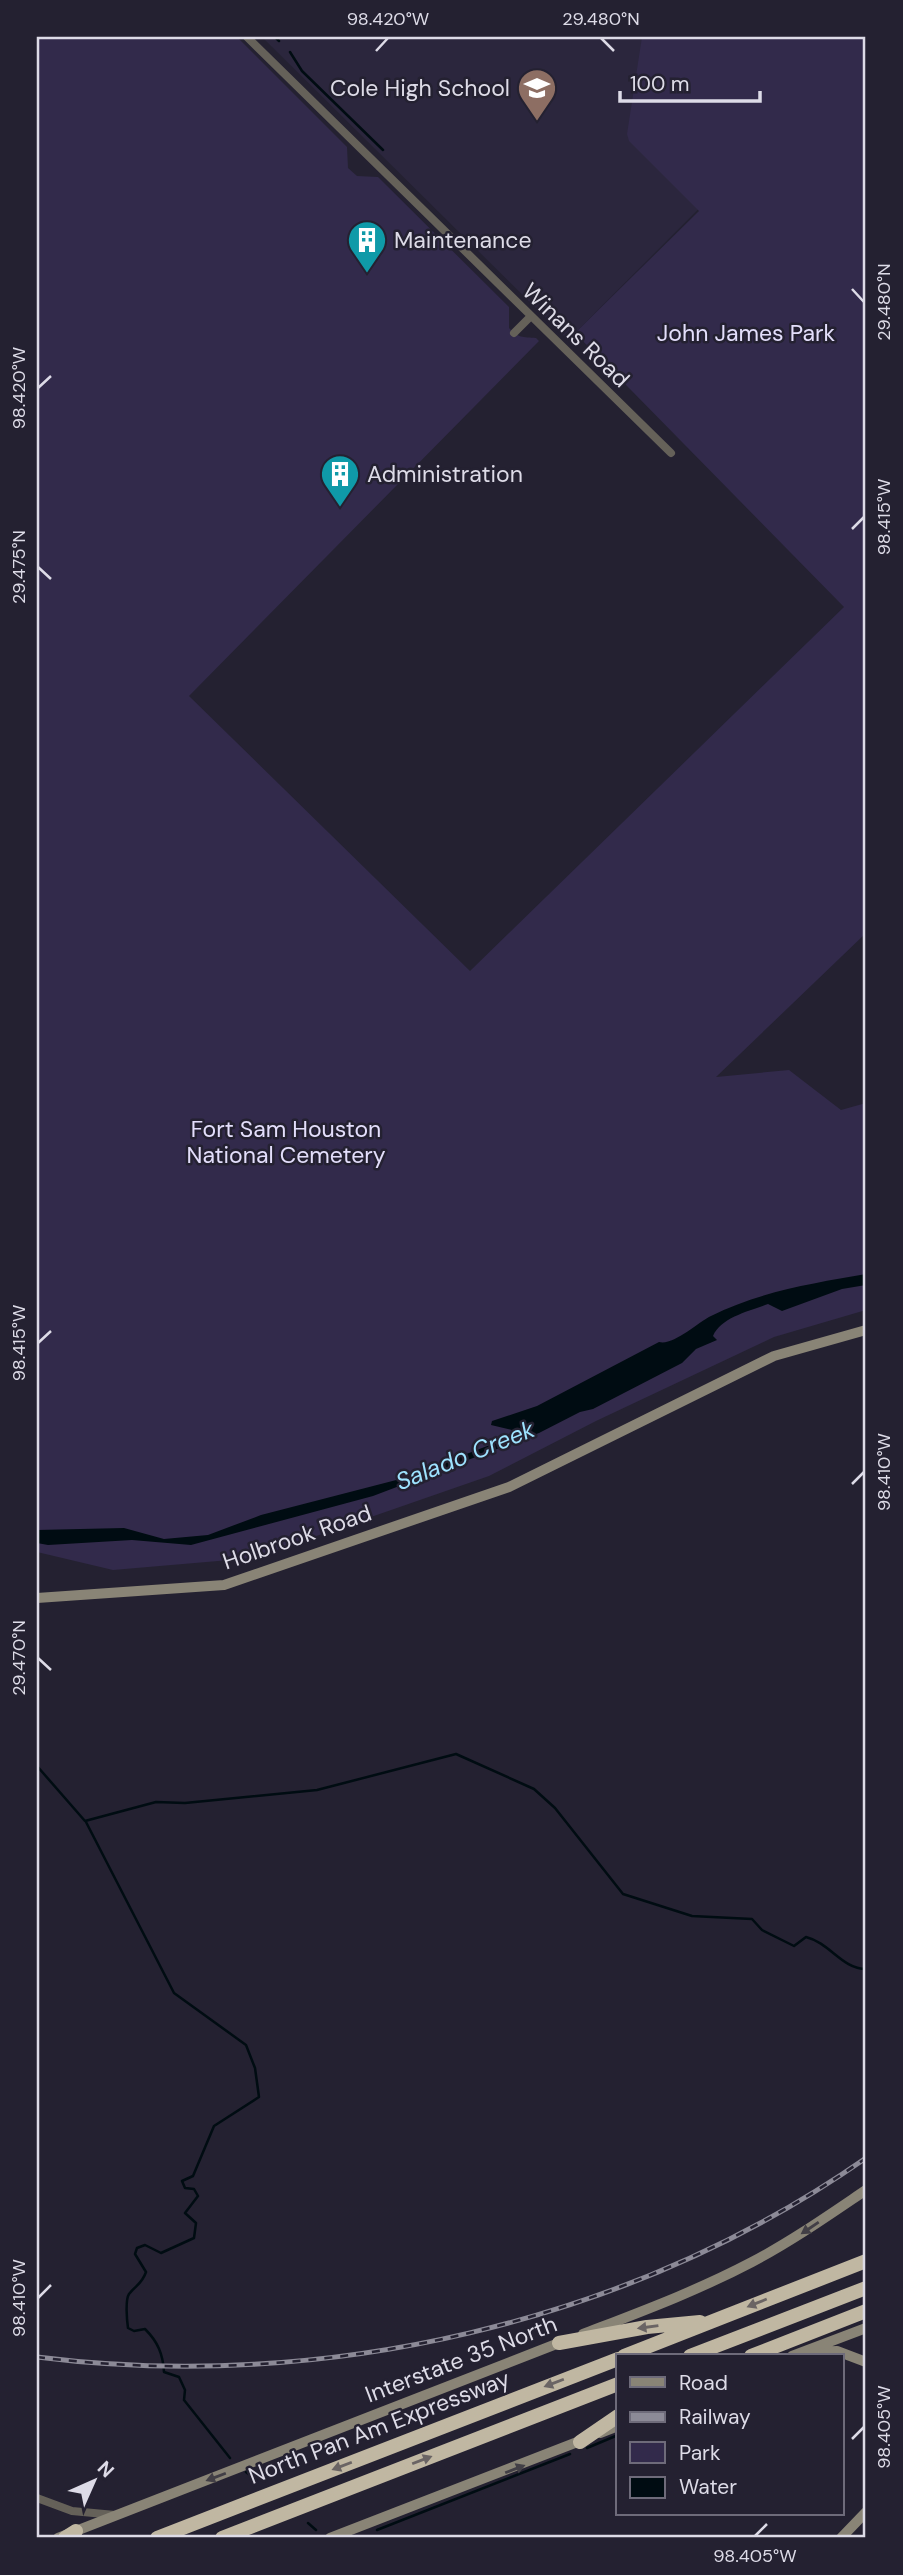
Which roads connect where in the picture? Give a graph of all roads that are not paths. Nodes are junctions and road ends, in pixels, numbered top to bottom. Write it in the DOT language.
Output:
graph roads {
  1 [pos="247,37"];
  2 [pos="530,317"];
  3 [pos="514,333"];
  4 [pos="671,453"];
  5 [pos="866,1330"];
  6 [pos="37,1598"];
  7 [pos="866,2190"];
  8 [pos="866,2261"];
  9 [pos="866,2288"];
  10 [pos="866,2311"];
  11 [pos="716,2321"];
  12 [pos="866,2328"];
  13 [pos="559,2343"];
  14 [pos="629,2354"];
  15 [pos="695,2354"];
  16 [pos="756,2354"];
  17 [pos="797,2354"];
  18 [pos="616,2359"];
  19 [pos="866,2362"];
  20 [pos="616,2386"];
  21 [pos="616,2417"];
  22 [pos="616,2427"];
  23 [pos="580,2442"];
  24 [pos="37,2498"];
  25 [pos="866,2512"];
  26 [pos="118,2515"];
  27 [pos="354,2534"];
  28 [pos="70,2535"];
  29 [pos="58,2538"];
  30 [pos="157,2538"];
  31 [pos="222,2538"];
  32 [pos="330,2538"];
  33 [pos="841,2538"];
  1 -- 2 [label="street, Winans Road"];
  2 -- 3 [label="street"];
  2 -- 4 [label="street, Winans Road"];
  5 -- 6 [label="main road, Holbrook Road"];
  7 -- 13 [label="main road, Interstate 35 North, one-way"];
  8 -- 11 [label="highway, one-way"];
  9 -- 15 [label="highway"];
  10 -- 16 [label="highway"];
  11 -- 13 [label="highway, one-way"];
  11 -- 14 [label="highway"];
  12 -- 17 [label="main road"];
  13 -- 26 [label="main road, Interstate 35 North, one-way"];
  17 -- 19 [label="main road"];
  18 -- 30 [label="highway, North Pan Am Expressway, one-way"];
  31 -- 20 [label="highway, North Pan Am Expressway, one-way"];
  21 -- 23 [label="highway"];
  22 -- 23 [label="main road"];
  27 -- 23 [label="main road, one-way"];
  24 -- 26 [label="street"];
  25 -- 33 [label="main road"];
  26 -- 28 [label="main road, Interstate 35 North"];
  27 -- 32 [label="main road"];
  28 -- 29 [label="main road, Interstate 35 North"];
}
